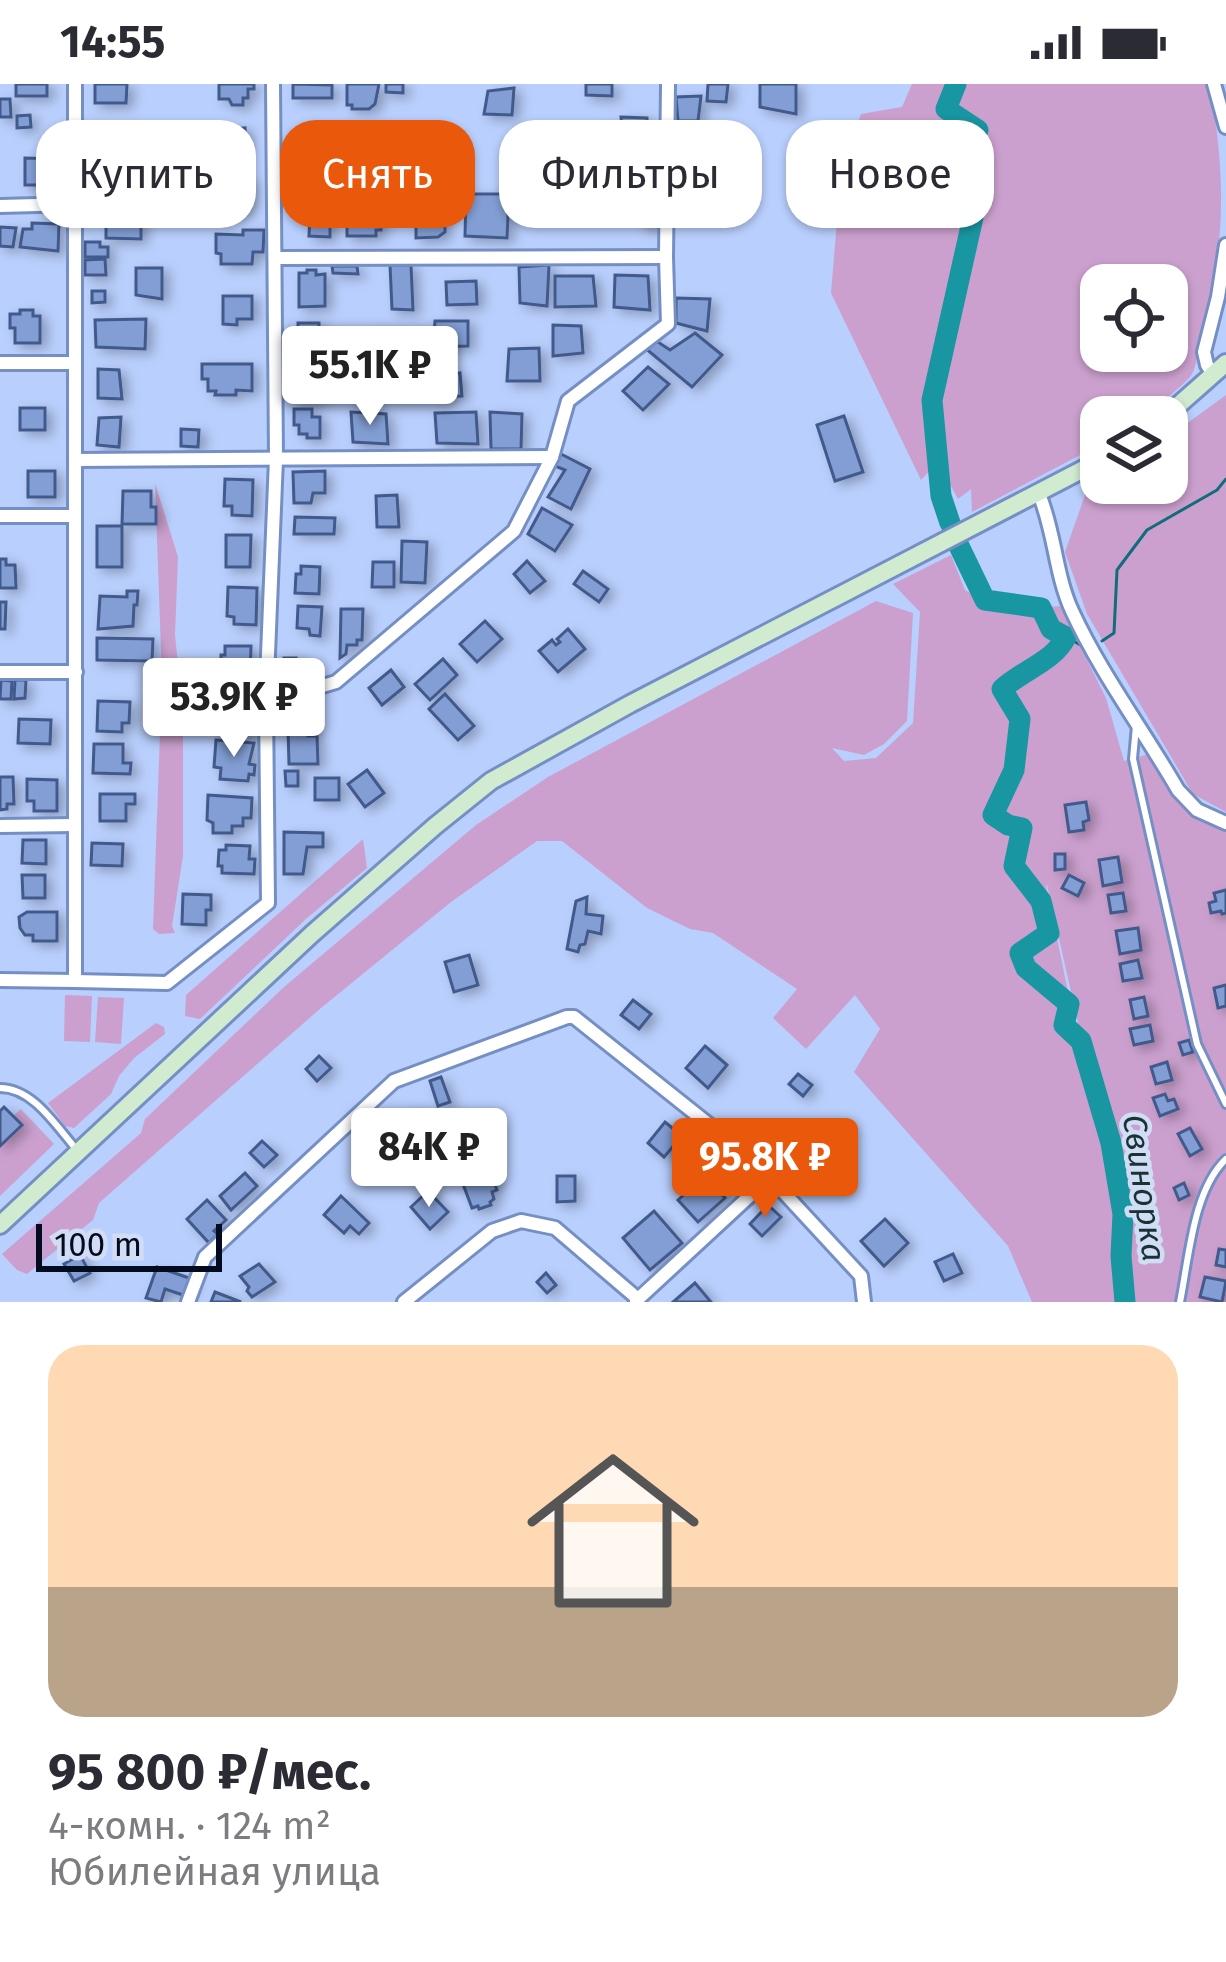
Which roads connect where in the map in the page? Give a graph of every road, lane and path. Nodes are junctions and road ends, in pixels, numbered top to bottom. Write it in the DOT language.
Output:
graph roads {
  1 [pos="76,84"];
  2 [pos="273,84"];
  3 [pos="668,84"];
  4 [pos="1214,84"];
  5 [pos="76,120"];
  6 [pos="1226,127"];
  7 [pos="36,205"];
  8 [pos="0,206"];
  9 [pos="75,228"];
  10 [pos="1226,245"];
  11 [pos="666,257"];
  12 [pos="275,258"];
  13 [pos="0,362"];
  14 [pos="75,363"];
  15 [pos="1220,369"];
  16 [pos="1188,397"];
  17 [pos="552,457"];
  18 [pos="276,459"];
  19 [pos="75,460"];
  20 [pos="1080,472"];
  21 [pos="1039,494"];
  22 [pos="0,516"];
  23 [pos="75,516"];
  24 [pos="76,672"];
  25 [pos="0,673"];
  26 [pos="266,703"];
  27 [pos="1136,723"];
  28 [pos="1226,823"];
  29 [pos="76,825"];
  30 [pos="0,826"];
  31 [pos="0,980"];
  32 [pos="76,981"];
  33 [pos="0,1088"];
  34 [pos="1226,1104"];
  35 [pos="80,1153"];
  36 [pos="1226,1159"];
  37 [pos="769,1178"];
  38 [pos="0,1225"];
  39 [pos="637,1301"];
  40 [pos="188,1302"];
  41 [pos="404,1302"];
  42 [pos="864,1302"];
  43 [pos="1180,1302"];
  1 -- 5 [label="street"];
  2 -- 12 [label="street"];
  3 -- 11 [label="street"];
  4 -- 6 [label="street"];
  7 -- 8 [label="street"];
  9 -- 14 [label="street"];
  10 -- 15 [label="street"];
  11 -- 12 [label="street"];
  11 -- 17 [label="street"];
  12 -- 18 [label="street"];
  13 -- 14 [label="street"];
  14 -- 19 [label="street"];
  15 -- 16 [label="main road"];
  17 -- 18 [label="street"];
  17 -- 26 [label="street"];
  18 -- 19 [label="street"];
  18 -- 26 [label="street"];
  19 -- 23 [label="street"];
  20 -- 21 [label="main road"];
  21 -- 27 [label="street"];
  21 -- 35 [label="main road"];
  22 -- 23 [label="street"];
  23 -- 24 [label="street"];
  24 -- 25 [label="street"];
  24 -- 29 [label="street"];
  26 -- 32 [label="street"];
  27 -- 28 [label="street"];
  27 -- 34 [label="lane"];
  29 -- 30 [label="street"];
  29 -- 32 [label="street"];
  31 -- 32 [label="street"];
  33 -- 35 [label="lane"];
  35 -- 38 [label="main road"];
  36 -- 43 [label="lane"];
  37 -- 39 [label="street"];
  37 -- 40 [label="street"];
  37 -- 42 [label="street"];
  39 -- 41 [label="street"];
}
